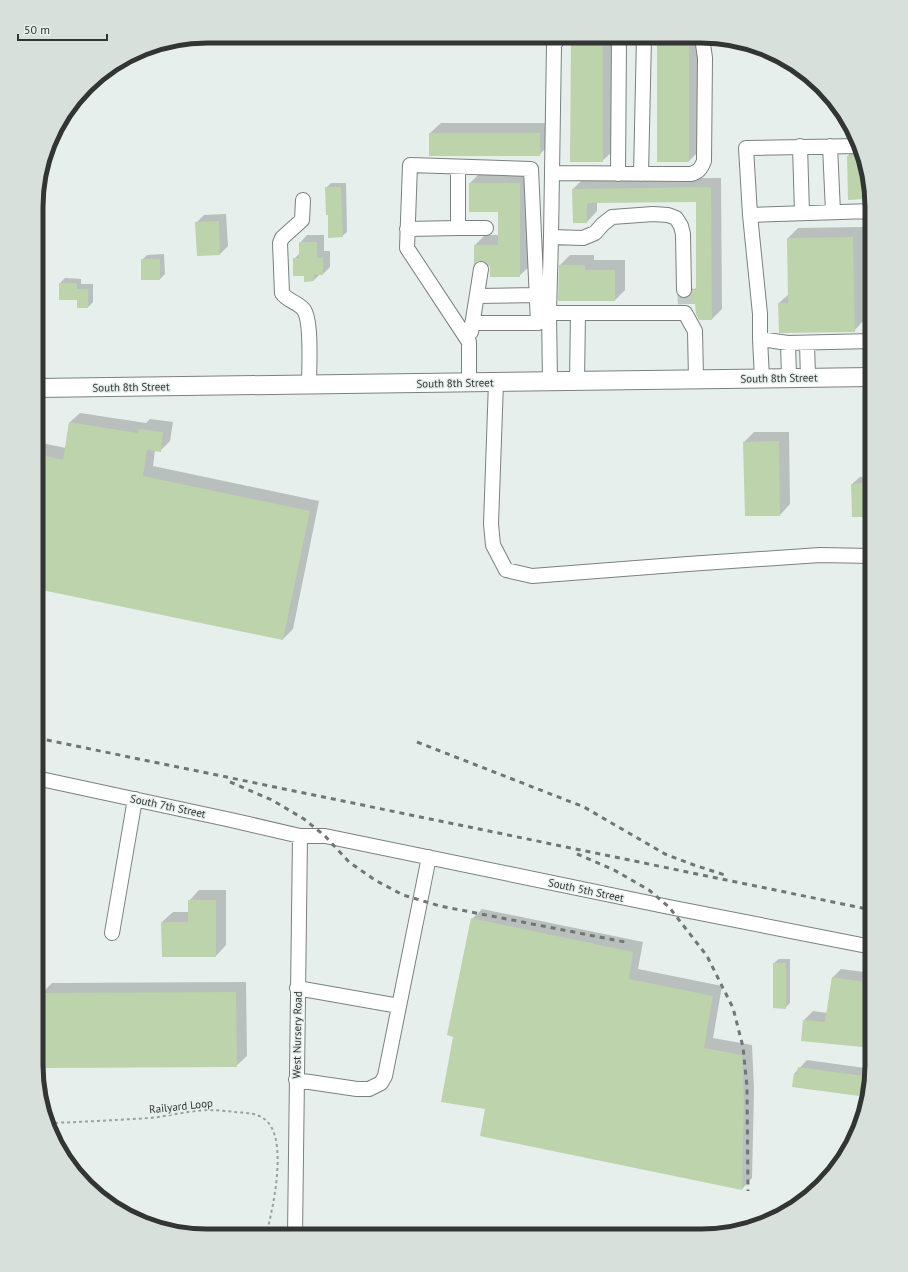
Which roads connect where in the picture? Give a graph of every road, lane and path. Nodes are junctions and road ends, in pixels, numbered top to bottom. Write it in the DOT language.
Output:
graph roads {
  1 [pos="555,43"];
  2 [pos="619,43"];
  3 [pos="644,43"];
  4 [pos="703,43"];
  5 [pos="800,146"];
  6 [pos="830,146"];
  7 [pos="853,146"];
  8 [pos="458,167"];
  9 [pos="552,173"];
  10 [pos="618,174"];
  11 [pos="641,174"];
  12 [pos="303,200"];
  13 [pos="865,211"];
  14 [pos="833,212"];
  15 [pos="802,213"];
  16 [pos="750,215"];
  17 [pos="458,228"];
  18 [pos="486,228"];
  19 [pos="407,229"];
  20 [pos="552,237"];
  21 [pos="481,269"];
  22 [pos="684,290"];
  23 [pos="537,295"];
  24 [pos="477,296"];
  25 [pos="549,313"];
  26 [pos="578,313"];
  27 [pos="472,323"];
  28 [pos="760,339"];
  29 [pos="865,341"];
  30 [pos="469,342"];
  31 [pos="788,343"];
  32 [pos="807,343"];
  33 [pos="865,377"];
  34 [pos="762,378"];
  35 [pos="789,378"];
  36 [pos="808,378"];
  37 [pos="696,379"];
  38 [pos="550,381"];
  39 [pos="576,381"];
  40 [pos="469,382"];
  41 [pos="496,382"];
  42 [pos="309,384"];
  43 [pos="43,388"];
  44 [pos="865,556"];
  45 [pos="43,780"];
  46 [pos="134,799"];
  47 [pos="300,836"];
  48 [pos="429,857"];
  49 [pos="112,933"];
  50 [pos="865,946"];
  51 [pos="297,988"];
  52 [pos="399,1006"];
  53 [pos="296,1080"];
  54 [pos="54,1123"];
  55 [pos="268,1229"];
  56 [pos="295,1229"];
  1 -- 9 [label="street"];
  2 -- 10 [label="street"];
  3 -- 11 [label="street"];
  4 -- 11 [label="street"];
  5 -- 6 [label="street"];
  5 -- 15 [label="street"];
  5 -- 16 [label="street"];
  6 -- 7 [label="street"];
  6 -- 14 [label="street"];
  8 -- 17 [label="street"];
  8 -- 19 [label="street"];
  8 -- 23 [label="street"];
  9 -- 10 [label="street"];
  9 -- 20 [label="street"];
  10 -- 11 [label="street"];
  12 -- 42 [label="street"];
  13 -- 14 [label="street"];
  14 -- 15 [label="street"];
  15 -- 16 [label="street"];
  16 -- 28 [label="street"];
  17 -- 18 [label="street"];
  17 -- 19 [label="street"];
  19 -- 30 [label="street"];
  20 -- 22 [label="street"];
  20 -- 25 [label="street"];
  21 -- 24 [label="street"];
  23 -- 24 [label="street"];
  23 -- 27 [label="street"];
  24 -- 27 [label="street"];
  25 -- 26 [label="street"];
  25 -- 38 [label="street"];
  26 -- 37 [label="street"];
  26 -- 39 [label="street"];
  27 -- 30 [label="street"];
  28 -- 31 [label="street"];
  28 -- 34 [label="street"];
  29 -- 32 [label="street"];
  30 -- 40 [label="street"];
  31 -- 32 [label="street"];
  31 -- 35 [label="street"];
  32 -- 36 [label="street"];
  33 -- 36 [label="main road, South 8th Street"];
  34 -- 35 [label="main road, South 8th Street"];
  34 -- 37 [label="main road, South 8th Street"];
  35 -- 36 [label="main road, South 8th Street"];
  37 -- 39 [label="main road, South 8th Street"];
  38 -- 39 [label="main road, South 8th Street"];
  38 -- 41 [label="main road, South 8th Street"];
  40 -- 41 [label="main road, South 8th Street"];
  40 -- 42 [label="main road, South 8th Street"];
  41 -- 44 [label="street"];
  42 -- 43 [label="main road, South 8th Street"];
  45 -- 46 [label="street, South 7th Street"];
  46 -- 47 [label="street, South 7th Street"];
  46 -- 49 [label="street"];
  47 -- 48 [label="street, South 5th Street"];
  47 -- 51 [label="street, West Nursery Road"];
  48 -- 50 [label="street, South 5th Street"];
  48 -- 52 [label="street"];
  51 -- 52 [label="street"];
  51 -- 53 [label="street, West Nursery Road"];
  52 -- 53 [label="street"];
  53 -- 56 [label="street, West Nursery Road"];
  54 -- 55 [label="path, Railyard Loop"];
}
